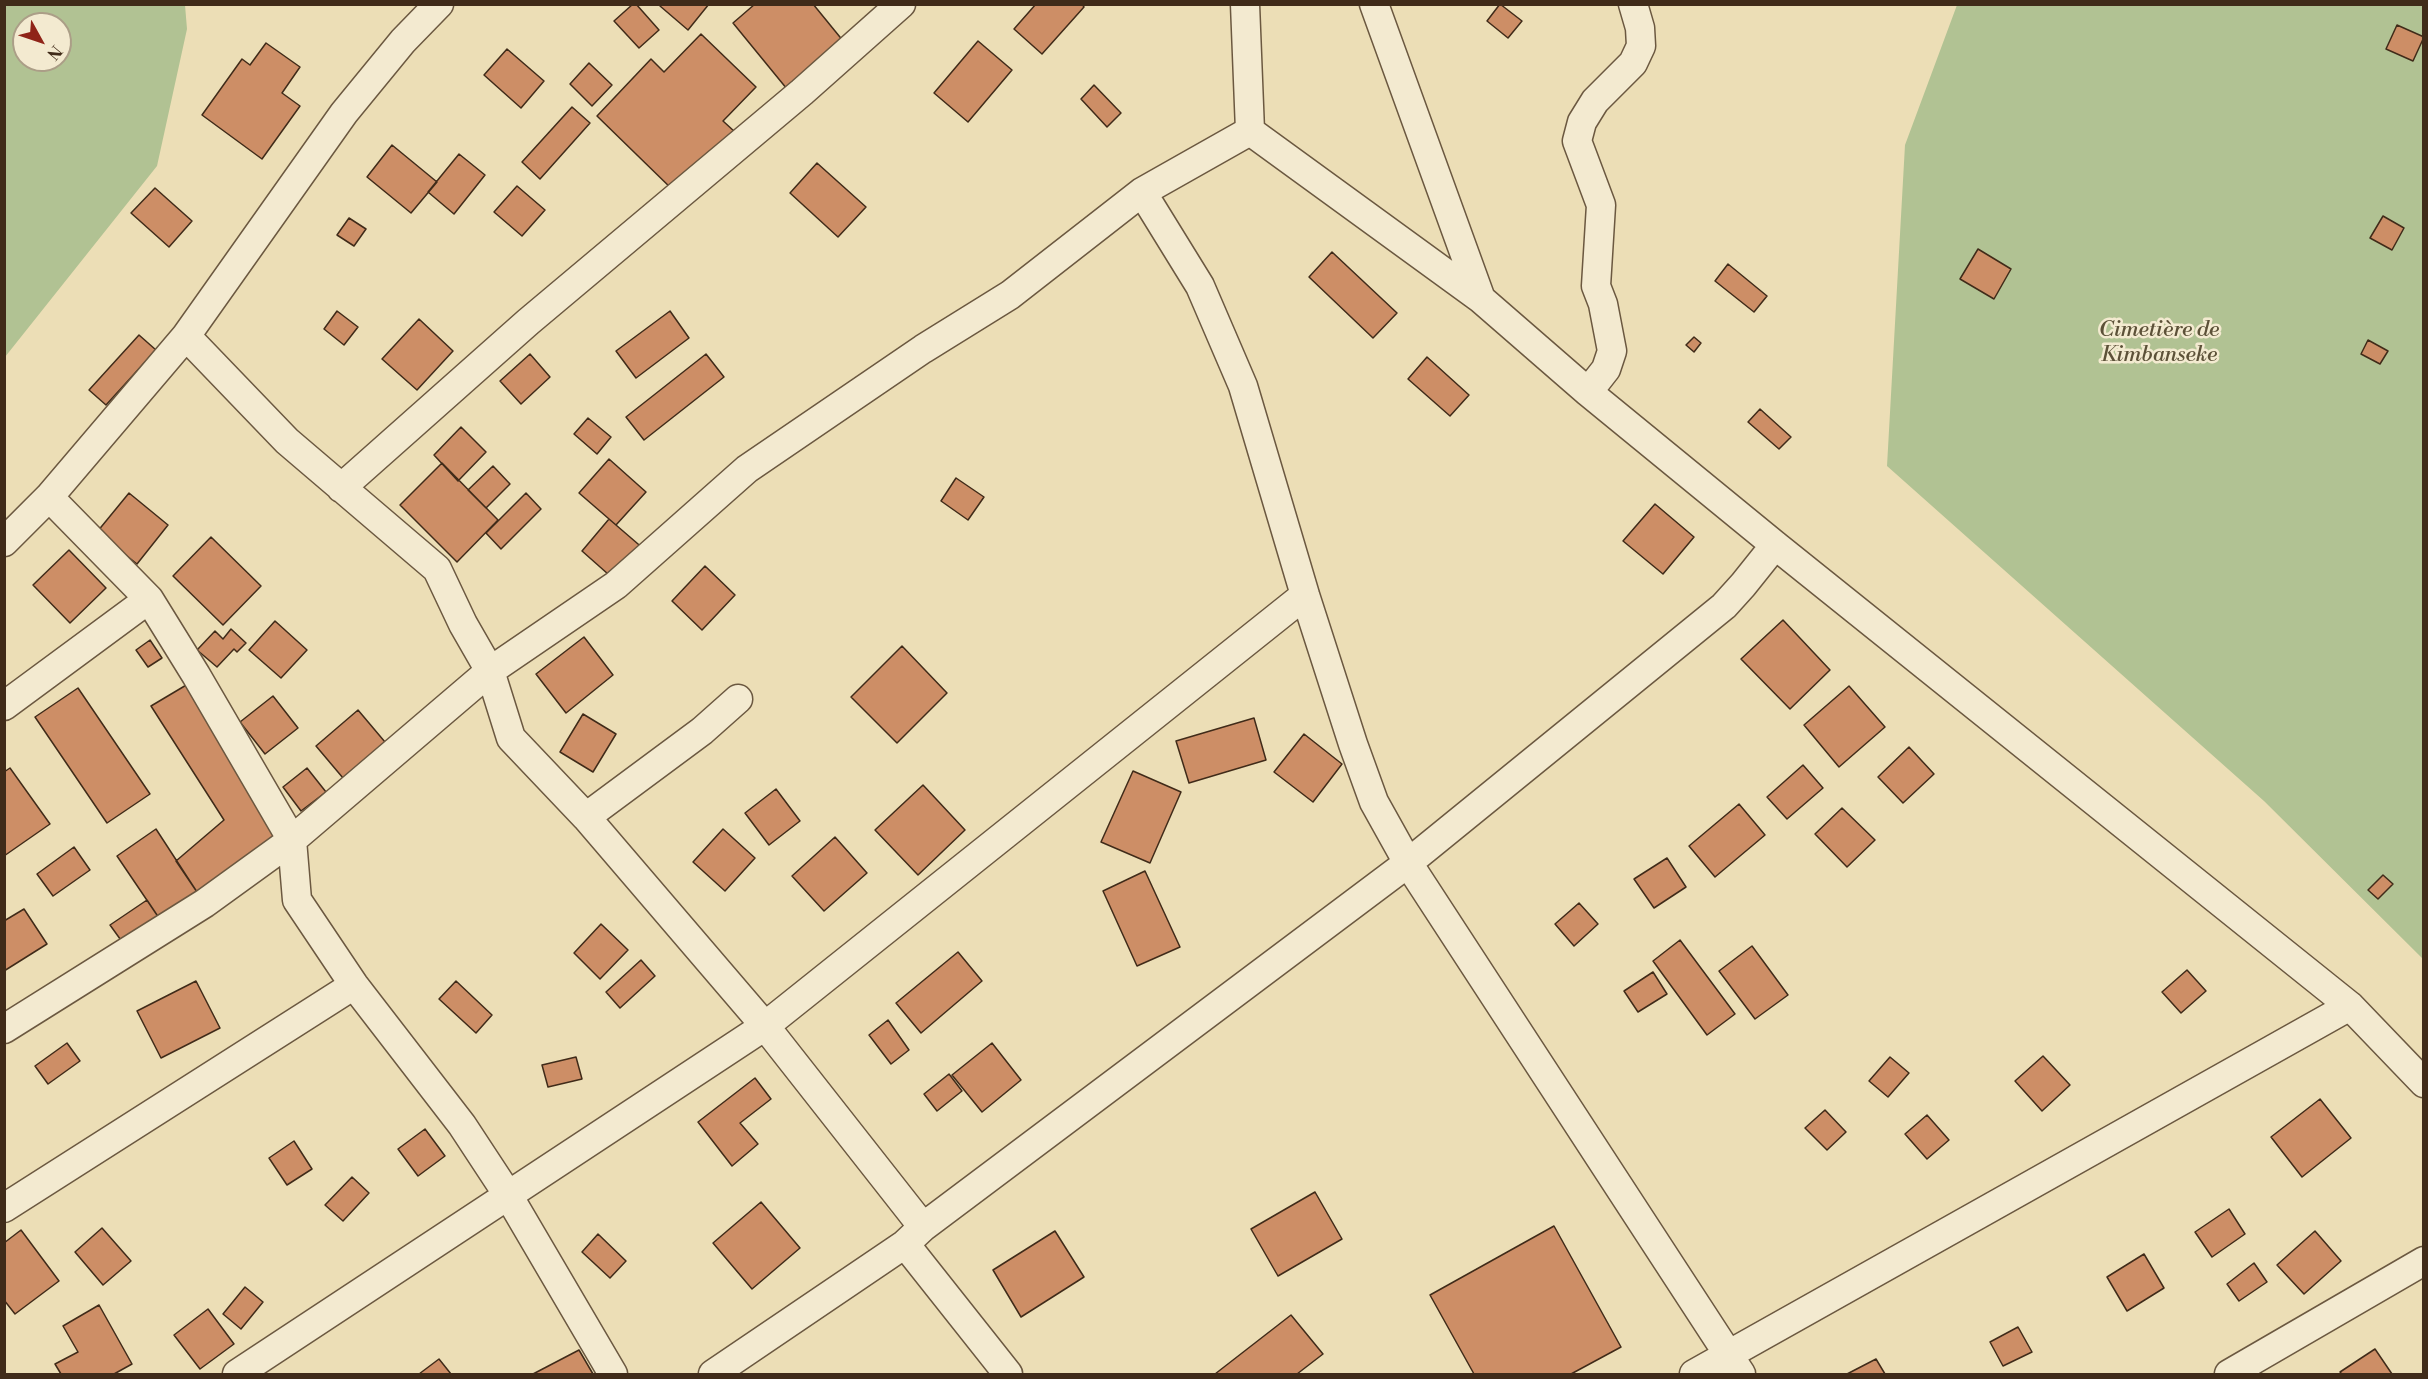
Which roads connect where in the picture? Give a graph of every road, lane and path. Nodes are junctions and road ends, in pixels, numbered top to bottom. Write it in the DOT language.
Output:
graph roads {
  1 [pos="439,4"];
  2 [pos="901,4"];
  3 [pos="1245,4"];
  4 [pos="1374,4"];
  5 [pos="1633,4"];
  6 [pos="1250,131"];
  7 [pos="1142,192"];
  8 [pos="1481,300"];
  9 [pos="186,336"];
  10 [pos="1588,392"];
  11 [pos="341,488"];
  12 [pos="49,497"];
  13 [pos="4,542"];
  14 [pos="1775,545"];
  15 [pos="1305,595"];
  16 [pos="149,599"];
  17 [pos="490,671"];
  18 [pos="738,699"];
  19 [pos="4,706"];
  20 [pos="586,817"];
  21 [pos="292,840"];
  22 [pos="1408,863"];
  23 [pos="354,985"];
  24 [pos="2350,1006"];
  25 [pos="765,1026"];
  26 [pos="4,1029"];
  27 [pos="2424,1083"];
  28 [pos="508,1195"];
  29 [pos="4,1208"];
  30 [pos="914,1235"];
  31 [pos="2424,1262"];
  32 [pos="1735,1365"];
  33 [pos="237,1374"];
  34 [pos="613,1374"];
  35 [pos="713,1374"];
  36 [pos="1008,1374"];
  37 [pos="1694,1374"];
  38 [pos="2229,1374"];
  1 -- 9 [label="street"];
  2 -- 11 [label="street"];
  3 -- 6 [label="street"];
  4 -- 8 [label="street"];
  5 -- 10 [label="street"];
  6 -- 7 [label="street"];
  6 -- 8 [label="street"];
  7 -- 15 [label="street"];
  7 -- 17 [label="street"];
  8 -- 10 [label="street"];
  9 -- 11 [label="street"];
  9 -- 12 [label="street"];
  10 -- 14 [label="street"];
  11 -- 17 [label="street"];
  12 -- 13 [label="street"];
  12 -- 16 [label="street"];
  14 -- 22 [label="street"];
  14 -- 24 [label="street"];
  15 -- 22 [label="street"];
  15 -- 25 [label="street"];
  16 -- 19 [label="street"];
  16 -- 21 [label="street"];
  17 -- 20 [label="street"];
  17 -- 21 [label="street"];
  18 -- 20 [label="street"];
  20 -- 25 [label="street"];
  21 -- 23 [label="street"];
  21 -- 26 [label="street"];
  22 -- 30 [label="street"];
  22 -- 32 [label="street"];
  23 -- 28 [label="street"];
  23 -- 29 [label="street"];
  24 -- 27 [label="street"];
  24 -- 32 [label="street"];
  25 -- 28 [label="street"];
  25 -- 30 [label="street"];
  28 -- 33 [label="street"];
  28 -- 34 [label="street"];
  30 -- 35 [label="street"];
  30 -- 36 [label="street"];
  31 -- 38 [label="street"];
  32 -- 37 [label="street"];
}
